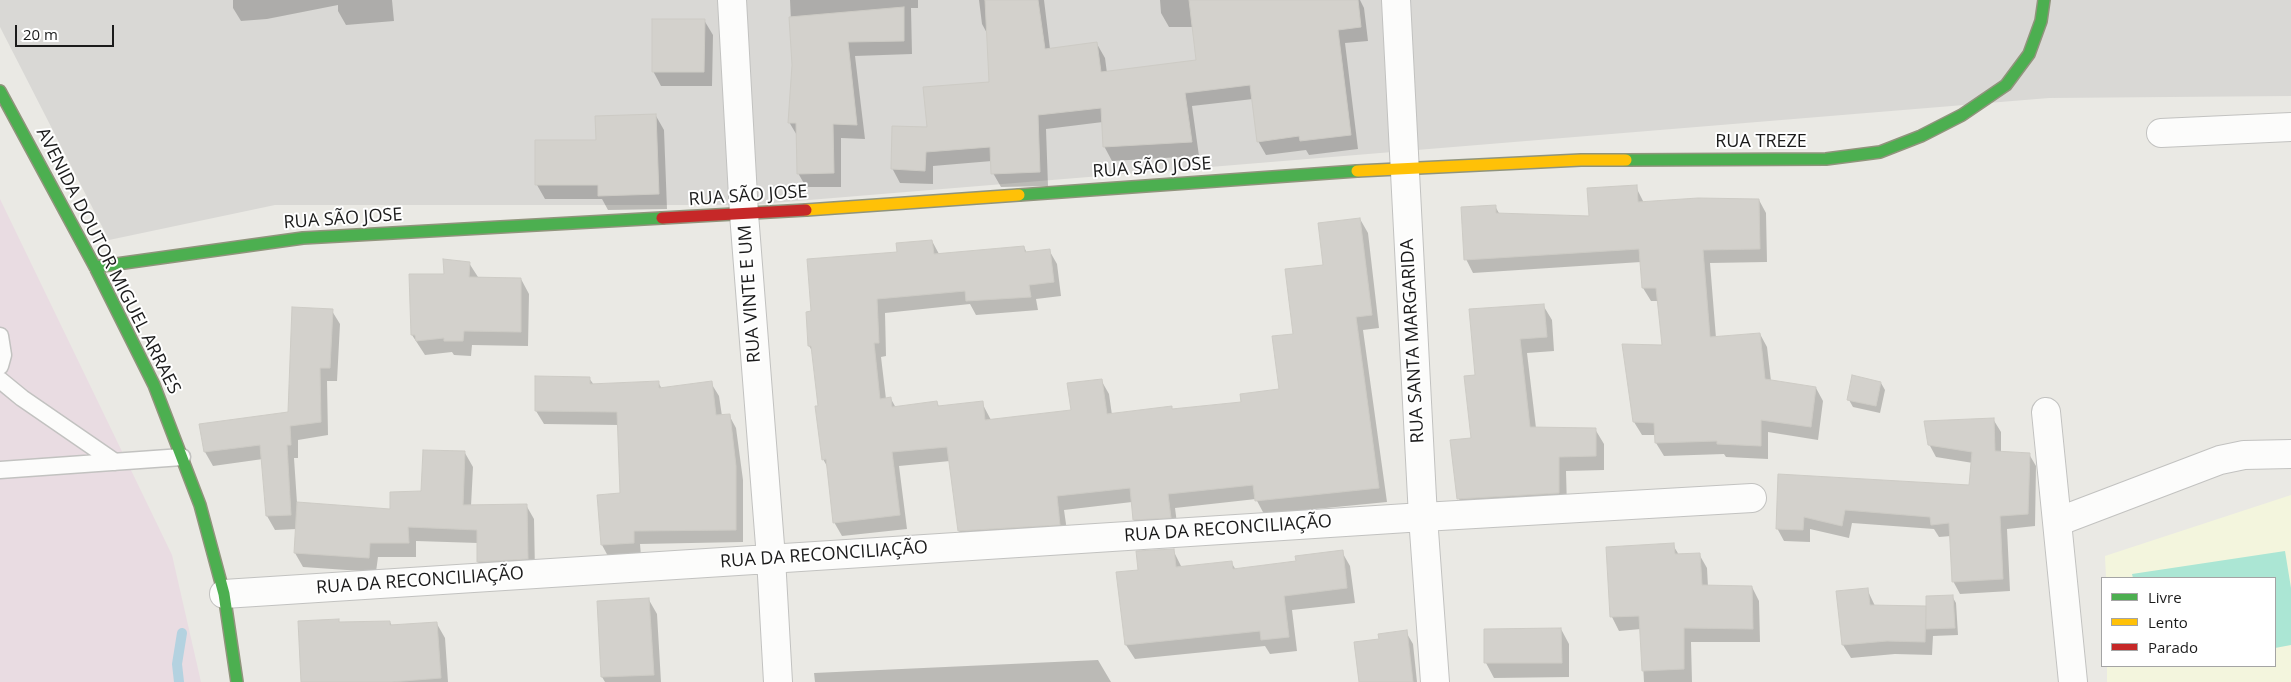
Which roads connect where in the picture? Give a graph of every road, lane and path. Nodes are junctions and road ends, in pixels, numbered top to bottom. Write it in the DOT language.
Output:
graph roads {
  1 [pos="732,0"];
  2 [pos="1396,0"];
  3 [pos="2044,0"];
  4 [pos="0,91"];
  5 [pos="2291,127"];
  6 [pos="2161,134"];
  7 [pos="1404,168"];
  8 [pos="744,214"];
  9 [pos="95,266"];
  10 [pos="0,336"];
  11 [pos="0,366"];
  12 [pos="0,380"];
  13 [pos="2046,412"];
  14 [pos="2291,454"];
  15 [pos="182,457"];
  16 [pos="115,462"];
  17 [pos="0,470"];
  18 [pos="1752,498"];
  19 [pos="1423,517"];
  20 [pos="2057,522"];
  21 [pos="771,558"];
  22 [pos="224,594"];
  23 [pos="237,682"];
  24 [pos="778,682"];
  25 [pos="1435,682"];
  26 [pos="2073,682"];
  1 -- 8 [label="street, RUA VINTE E UM"];
  2 -- 7 [label="street, RUA SANTA MARGARIDA"];
  3 -- 7 [label="street, RUA TREZE"];
  4 -- 9 [label="street, AVENIDA DOUTOR MIGUEL ARRAES"];
  5 -- 6 [label="street"];
  7 -- 8 [label="street, RUA SÃO JOSE"];
  7 -- 19 [label="street, RUA SANTA MARGARIDA"];
  8 -- 9 [label="street, RUA SÃO JOSE"];
  8 -- 21 [label="street, RUA VINTE E UM"];
  9 -- 15 [label="street, AVENIDA DOUTOR MIGUEL ARRAES"];
  10 -- 11 [label="lane"];
  12 -- 16 [label="lane"];
  13 -- 20 [label="street"];
  14 -- 20 [label="street"];
  15 -- 16 [label="lane"];
  15 -- 22 [label="street, AVENIDA DOUTOR MIGUEL ARRAES"];
  16 -- 17 [label="lane"];
  18 -- 19 [label="street, RUA DA RECONCILIAÇÃO"];
  19 -- 21 [label="street, RUA DA RECONCILIAÇÃO"];
  19 -- 25 [label="street, RUA SANTA MARGARIDA"];
  20 -- 26 [label="street"];
  21 -- 22 [label="street, RUA DA RECONCILIAÇÃO"];
  21 -- 24 [label="street, RUA VINTE E UM"];
  22 -- 23 [label="street, AVENIDA DOUTOR MIGUEL ARRAES"];
}
